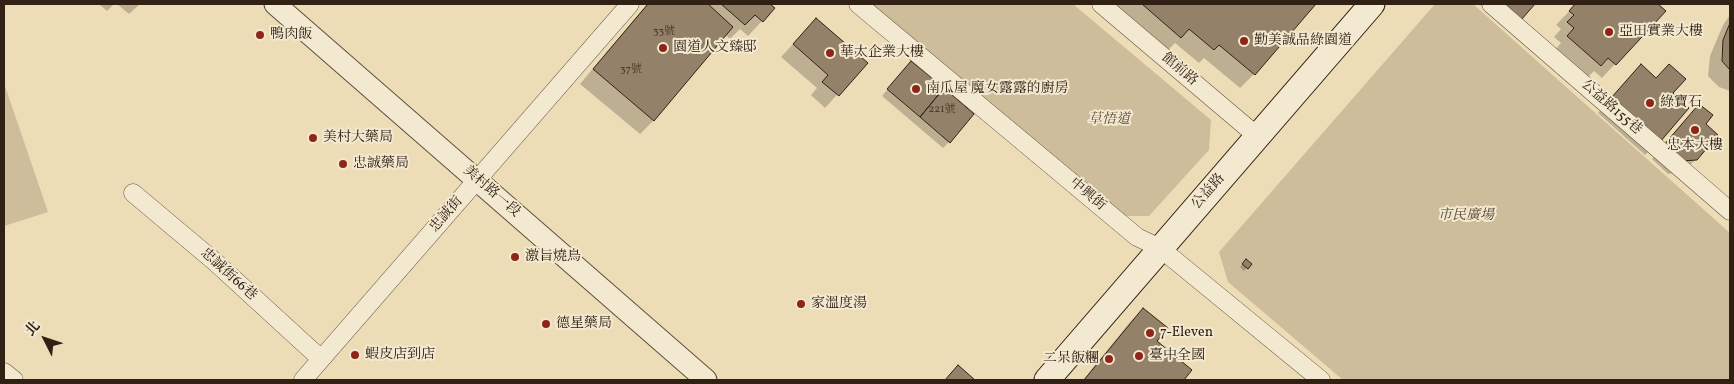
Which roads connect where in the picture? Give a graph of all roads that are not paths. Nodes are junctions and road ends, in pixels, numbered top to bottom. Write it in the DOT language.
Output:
graph roads {
  1 [pos="275,4"];
  2 [pos="630,4"];
  3 [pos="858,4"];
  4 [pos="1101,4"];
  5 [pos="1372,4"];
  6 [pos="1491,4"];
  7 [pos="1257,136"];
  8 [pos="477,180"];
  9 [pos="133,193"];
  10 [pos="1730,211"];
  11 [pos="1160,248"];
  12 [pos="321,359"];
  13 [pos="4,372"];
  14 [pos="14,380"];
  15 [pos="303,380"];
  16 [pos="706,380"];
  17 [pos="1047,380"];
  18 [pos="1321,380"];
  1 -- 8 [label="street, 美村路一段"];
  2 -- 8 [label="street, 忠誠街"];
  3 -- 11 [label="street, 中興街"];
  4 -- 7 [label="street, 館前路"];
  5 -- 7 [label="main road, 公益路"];
  6 -- 10 [label="street, 公益路155巷"];
  7 -- 11 [label="main road, 公益路"];
  8 -- 12 [label="street, 忠誠街"];
  8 -- 16 [label="street, 美村路一段"];
  9 -- 12 [label="street, 忠誠街66巷"];
  11 -- 17 [label="main road, 公益路"];
  11 -- 18 [label="street, 中興街"];
  12 -- 15 [label="street, 忠誠街"];
  13 -- 14 [label="street"];
}
